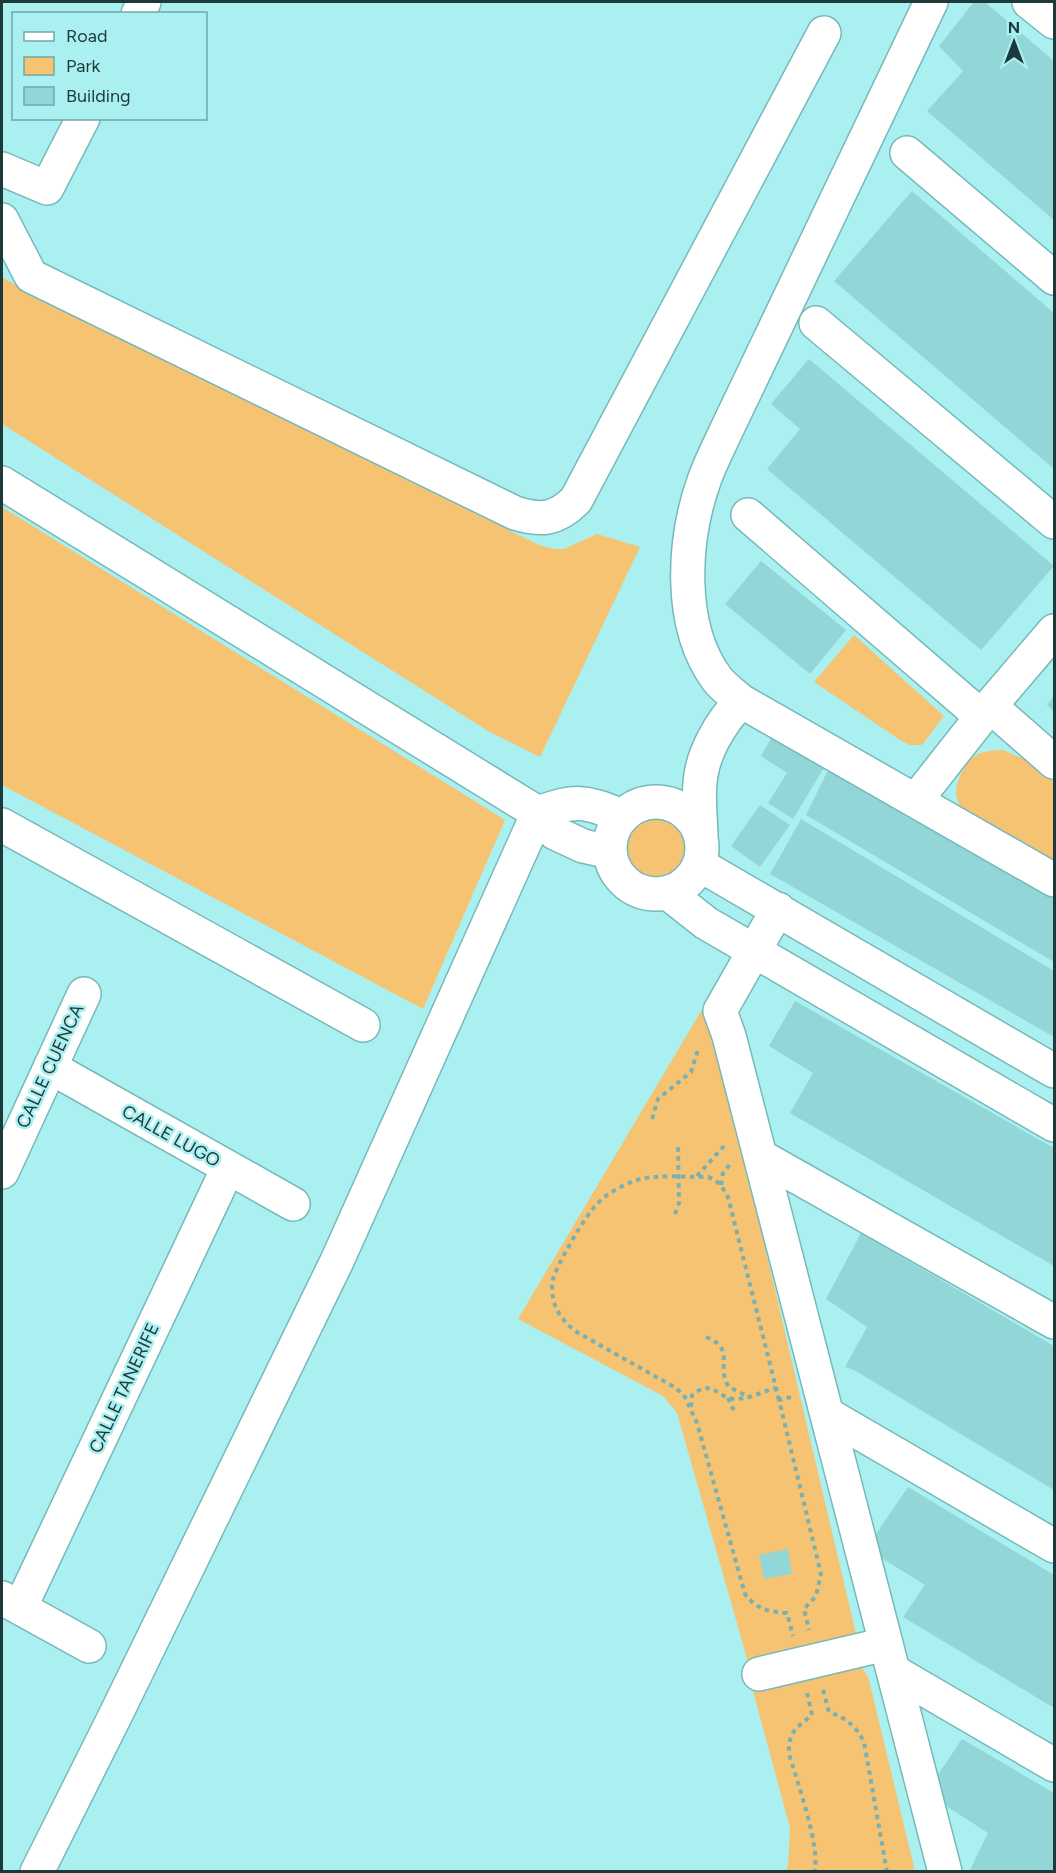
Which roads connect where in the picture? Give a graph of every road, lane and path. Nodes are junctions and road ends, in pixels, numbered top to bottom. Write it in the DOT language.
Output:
graph roads {
  1 [pos="931,2"];
  2 [pos="1029,2"];
  3 [pos="1054,22"];
  4 [pos="824,33"];
  5 [pos="82,120"];
  6 [pos="907,153"];
  7 [pos="2,169"];
  8 [pos="2,220"];
  9 [pos="1054,278"];
  10 [pos="816,323"];
  11 [pos="2,483"];
  12 [pos="748,515"];
  13 [pos="1054,522"];
  14 [pos="1054,631"];
  15 [pos="741,700"];
  16 [pos="986,712"];
  17 [pos="1054,762"];
  18 [pos="916,800"];
  19 [pos="538,813"];
  20 [pos="622,816"];
  21 [pos="2,825"];
  22 [pos="610,852"];
  23 [pos="701,852"];
  24 [pos="1054,880"];
  25 [pos="668,893"];
  26 [pos="778,909"];
  27 [pos="754,951"];
  28 [pos="84,994"];
  29 [pos="363,1025"];
  30 [pos="50,1067"];
  31 [pos="1054,1071"];
  32 [pos="1054,1125"];
  33 [pos="757,1144"];
  34 [pos="678,1146"];
  35 [pos="228,1168"];
  36 [pos="2,1172"];
  37 [pos="697,1177"];
  38 [pos="678,1178"];
  39 [pos="293,1204"];
  40 [pos="675,1214"];
  41 [pos="1054,1322"];
  42 [pos="706,1337"];
  43 [pos="776,1388"];
  44 [pos="749,1397"];
  45 [pos="728,1398"];
  46 [pos="779,1400"];
  47 [pos="824,1402"];
  48 [pos="691,1408"];
  49 [pos="735,1413"];
  50 [pos="1054,1546"];
  51 [pos="11,1603"];
  52 [pos="89,1647"];
  53 [pos="890,1657"];
  54 [pos="808,1663"];
  55 [pos="759,1674"];
  56 [pos="1054,1765"];
  57 [pos="37,1872"];
  58 [pos="814,1872"];
  59 [pos="887,1872"];
  60 [pos="945,1872"];
  1 -- 15 [label="street"];
  2 -- 3 [label="street"];
  4 -- 8 [label="street"];
  5 -- 7 [label="street"];
  6 -- 9 [label="street"];
  10 -- 13 [label="street"];
  11 -- 19 [label="street"];
  12 -- 16 [label="street"];
  14 -- 16 [label="street"];
  15 -- 18 [label="street"];
  15 -- 23 [label="street"];
  16 -- 17 [label="street"];
  16 -- 18 [label="street"];
  18 -- 24 [label="street"];
  19 -- 20 [label="street"];
  19 -- 22 [label="street"];
  19 -- 57 [label="street"];
  20 -- 22 [label="street"];
  20 -- 23 [label="street"];
  21 -- 29 [label="street"];
  22 -- 25 [label="street"];
  23 -- 25 [label="street"];
  23 -- 26 [label="street"];
  25 -- 27 [label="street"];
  26 -- 27 [label="street"];
  26 -- 31 [label="street"];
  27 -- 32 [label="street"];
  27 -- 33 [label="street"];
  28 -- 30 [label="street, CALLE CUENCA"];
  30 -- 35 [label="street, CALLE LUGO"];
  30 -- 36 [label="street, CALLE CUENCA"];
  33 -- 37 [label="path"];
  33 -- 41 [label="street"];
  33 -- 47 [label="street"];
  34 -- 38 [label="path"];
  35 -- 39 [label="street, CALLE LUGO"];
  35 -- 51 [label="street, CALLE TANERIFE"];
  37 -- 38 [label="path"];
  37 -- 43 [label="path"];
  38 -- 40 [label="path"];
  38 -- 48 [label="path"];
  42 -- 44 [label="path"];
  43 -- 44 [label="path"];
  43 -- 46 [label="path"];
  44 -- 45 [label="path"];
  45 -- 48 [label="path"];
  45 -- 49 [label="path"];
  46 -- 47 [label="path"];
  46 -- 54 [label="path"];
  47 -- 50 [label="street"];
  47 -- 53 [label="street"];
  48 -- 54 [label="path"];
  51 -- 52 [label="street"];
  53 -- 54 [label="street"];
  53 -- 56 [label="street"];
  53 -- 60 [label="street"];
  54 -- 55 [label="street"];
  54 -- 58 [label="path"];
  54 -- 59 [label="path"];
}
